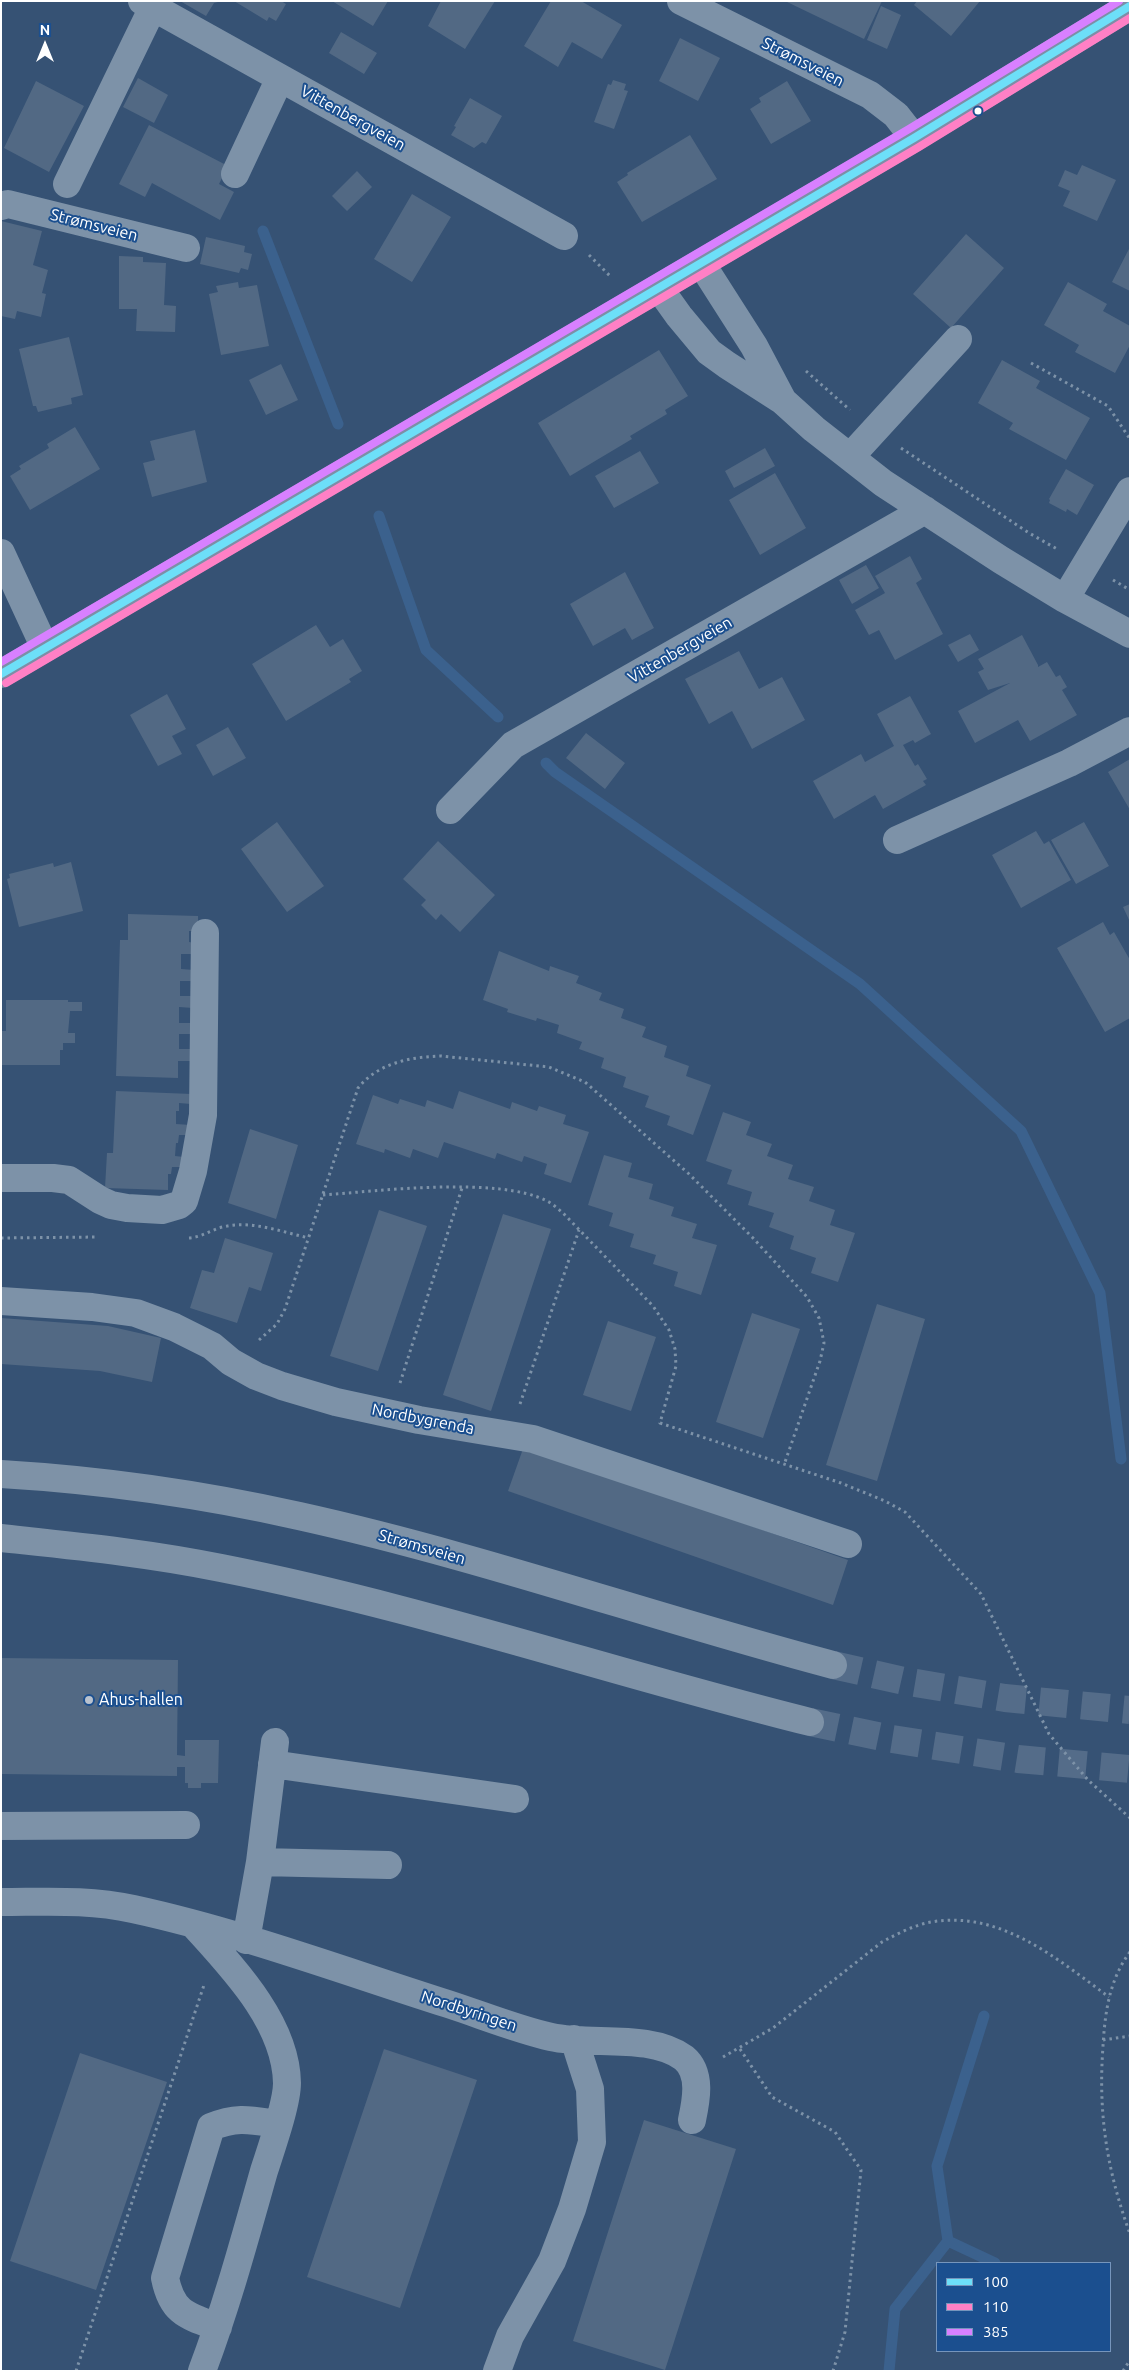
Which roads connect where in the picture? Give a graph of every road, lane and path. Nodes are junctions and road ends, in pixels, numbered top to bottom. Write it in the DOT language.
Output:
graph roads {
  1 [pos="681,1"];
  2 [pos="147,4"];
  3 [pos="1130,6"];
  4 [pos="280,78"];
  5 [pos="914,138"];
  6 [pos="235,174"];
  7 [pos="67,184"];
  8 [pos="1,206"];
  9 [pos="564,236"];
  10 [pos="186,248"];
  11 [pos="701,263"];
  12 [pos="660,288"];
  13 [pos="958,339"];
  14 [pos="1031,364"];
  15 [pos="804,370"];
  16 [pos="783,400"];
  17 [pos="875,430"];
  18 [pos="1130,440"];
  19 [pos="850,457"];
  20 [pos="1130,491"];
  21 [pos="925,510"];
  22 [pos="1,553"];
  23 [pos="1086,565"];
  24 [pos="1130,590"];
  25 [pos="1065,599"];
  26 [pos="1130,634"];
  27 [pos="44,648"];
  28 [pos="1,674"];
  29 [pos="1130,731"];
  30 [pos="450,810"];
  31 [pos="897,840"];
  32 [pos="205,933"];
  33 [pos="1,1178"];
  34 [pos="462,1188"];
  35 [pos="323,1195"];
  36 [pos="579,1230"];
  37 [pos="1,1301"];
  38 [pos="231,1362"];
  39 [pos="391,1414"];
  40 [pos="511,1435"];
  41 [pos="784,1465"];
  42 [pos="1,1474"];
  43 [pos="1,1538"];
  44 [pos="848,1544"];
  45 [pos="833,1665"];
  46 [pos="810,1722"];
  47 [pos="515,1799"];
  48 [pos="1130,1818"];
  49 [pos="186,1825"];
  50 [pos="1,1826"];
  51 [pos="260,1862"];
  52 [pos="388,1865"];
  53 [pos="1,1902"];
  54 [pos="194,1925"];
  55 [pos="246,1940"];
  56 [pos="218,1952"];
  57 [pos="1130,1952"];
  58 [pos="1109,1997"];
  59 [pos="1130,2036"];
  60 [pos="574,2040"];
  61 [pos="1104,2040"];
  62 [pos="740,2049"];
  63 [pos="691,2066"];
  64 [pos="692,2120"];
  65 [pos="278,2124"];
  66 [pos="1130,2234"];
  67 [pos="218,2327"];
  68 [pos="1130,2360"];
  69 [pos="76,2371"];
  70 [pos="202,2371"];
  71 [pos="497,2371"];
  72 [pos="833,2371"];
  73 [pos="1123,2371"];
  1 -- 5 [label="street, Strømsveien"];
  2 -- 4 [label="street, Vittenbergveien"];
  2 -- 7 [label="street"];
  3 -- 5 [label="main road"];
  4 -- 6 [label="street"];
  4 -- 9 [label="street, Vittenbergveien"];
  5 -- 11 [label="main road"];
  8 -- 10 [label="street, Strømsveien"];
  11 -- 12 [label="main road"];
  11 -- 16 [label="street"];
  12 -- 16 [label="street"];
  12 -- 27 [label="main road"];
  13 -- 17 [label="street"];
  14 -- 18 [label="path"];
  15 -- 17 [label="path"];
  16 -- 19 [label="street"];
  17 -- 19 [label="street"];
  17 -- 23 [label="path"];
  19 -- 21 [label="street"];
  20 -- 23 [label="street"];
  21 -- 25 [label="street"];
  21 -- 30 [label="street, Vittenbergveien"];
  22 -- 27 [label="street"];
  23 -- 24 [label="path"];
  23 -- 25 [label="street"];
  25 -- 26 [label="street"];
  27 -- 28 [label="main road"];
  29 -- 31 [label="street"];
  32 -- 33 [label="street"];
  34 -- 35 [label="path"];
  34 -- 36 [label="path"];
  34 -- 39 [label="path"];
  35 -- 38 [label="path"];
  35 -- 41 [label="path"];
  36 -- 40 [label="path"];
  36 -- 41 [label="path"];
  37 -- 38 [label="street, Nordbygrenda"];
  38 -- 39 [label="street, Nordbygrenda"];
  39 -- 40 [label="street, Nordbygrenda"];
  40 -- 44 [label="street, Nordbygrenda"];
  41 -- 48 [label="path"];
  42 -- 45 [label="highway, Strømsveien"];
  43 -- 46 [label="highway"];
  47 -- 51 [label="street"];
  49 -- 50 [label="street"];
  51 -- 52 [label="street"];
  51 -- 55 [label="street"];
  53 -- 54 [label="street, Nordbyringen"];
  54 -- 55 [label="street, Nordbyringen"];
  54 -- 56 [label="street"];
  55 -- 60 [label="street, Nordbyringen"];
  56 -- 65 [label="street"];
  56 -- 69 [label="path"];
  57 -- 58 [label="path"];
  58 -- 61 [label="path"];
  58 -- 62 [label="path"];
  59 -- 61 [label="path"];
  60 -- 63 [label="street, Nordbyringen"];
  60 -- 71 [label="street"];
  61 -- 66 [label="path"];
  62 -- 63 [label="path"];
  62 -- 72 [label="path"];
  63 -- 64 [label="street"];
  65 -- 67 [label="street"];
  65 -- 67 [label="street"];
  67 -- 70 [label="street"];
  68 -- 73 [label="path"];
}
